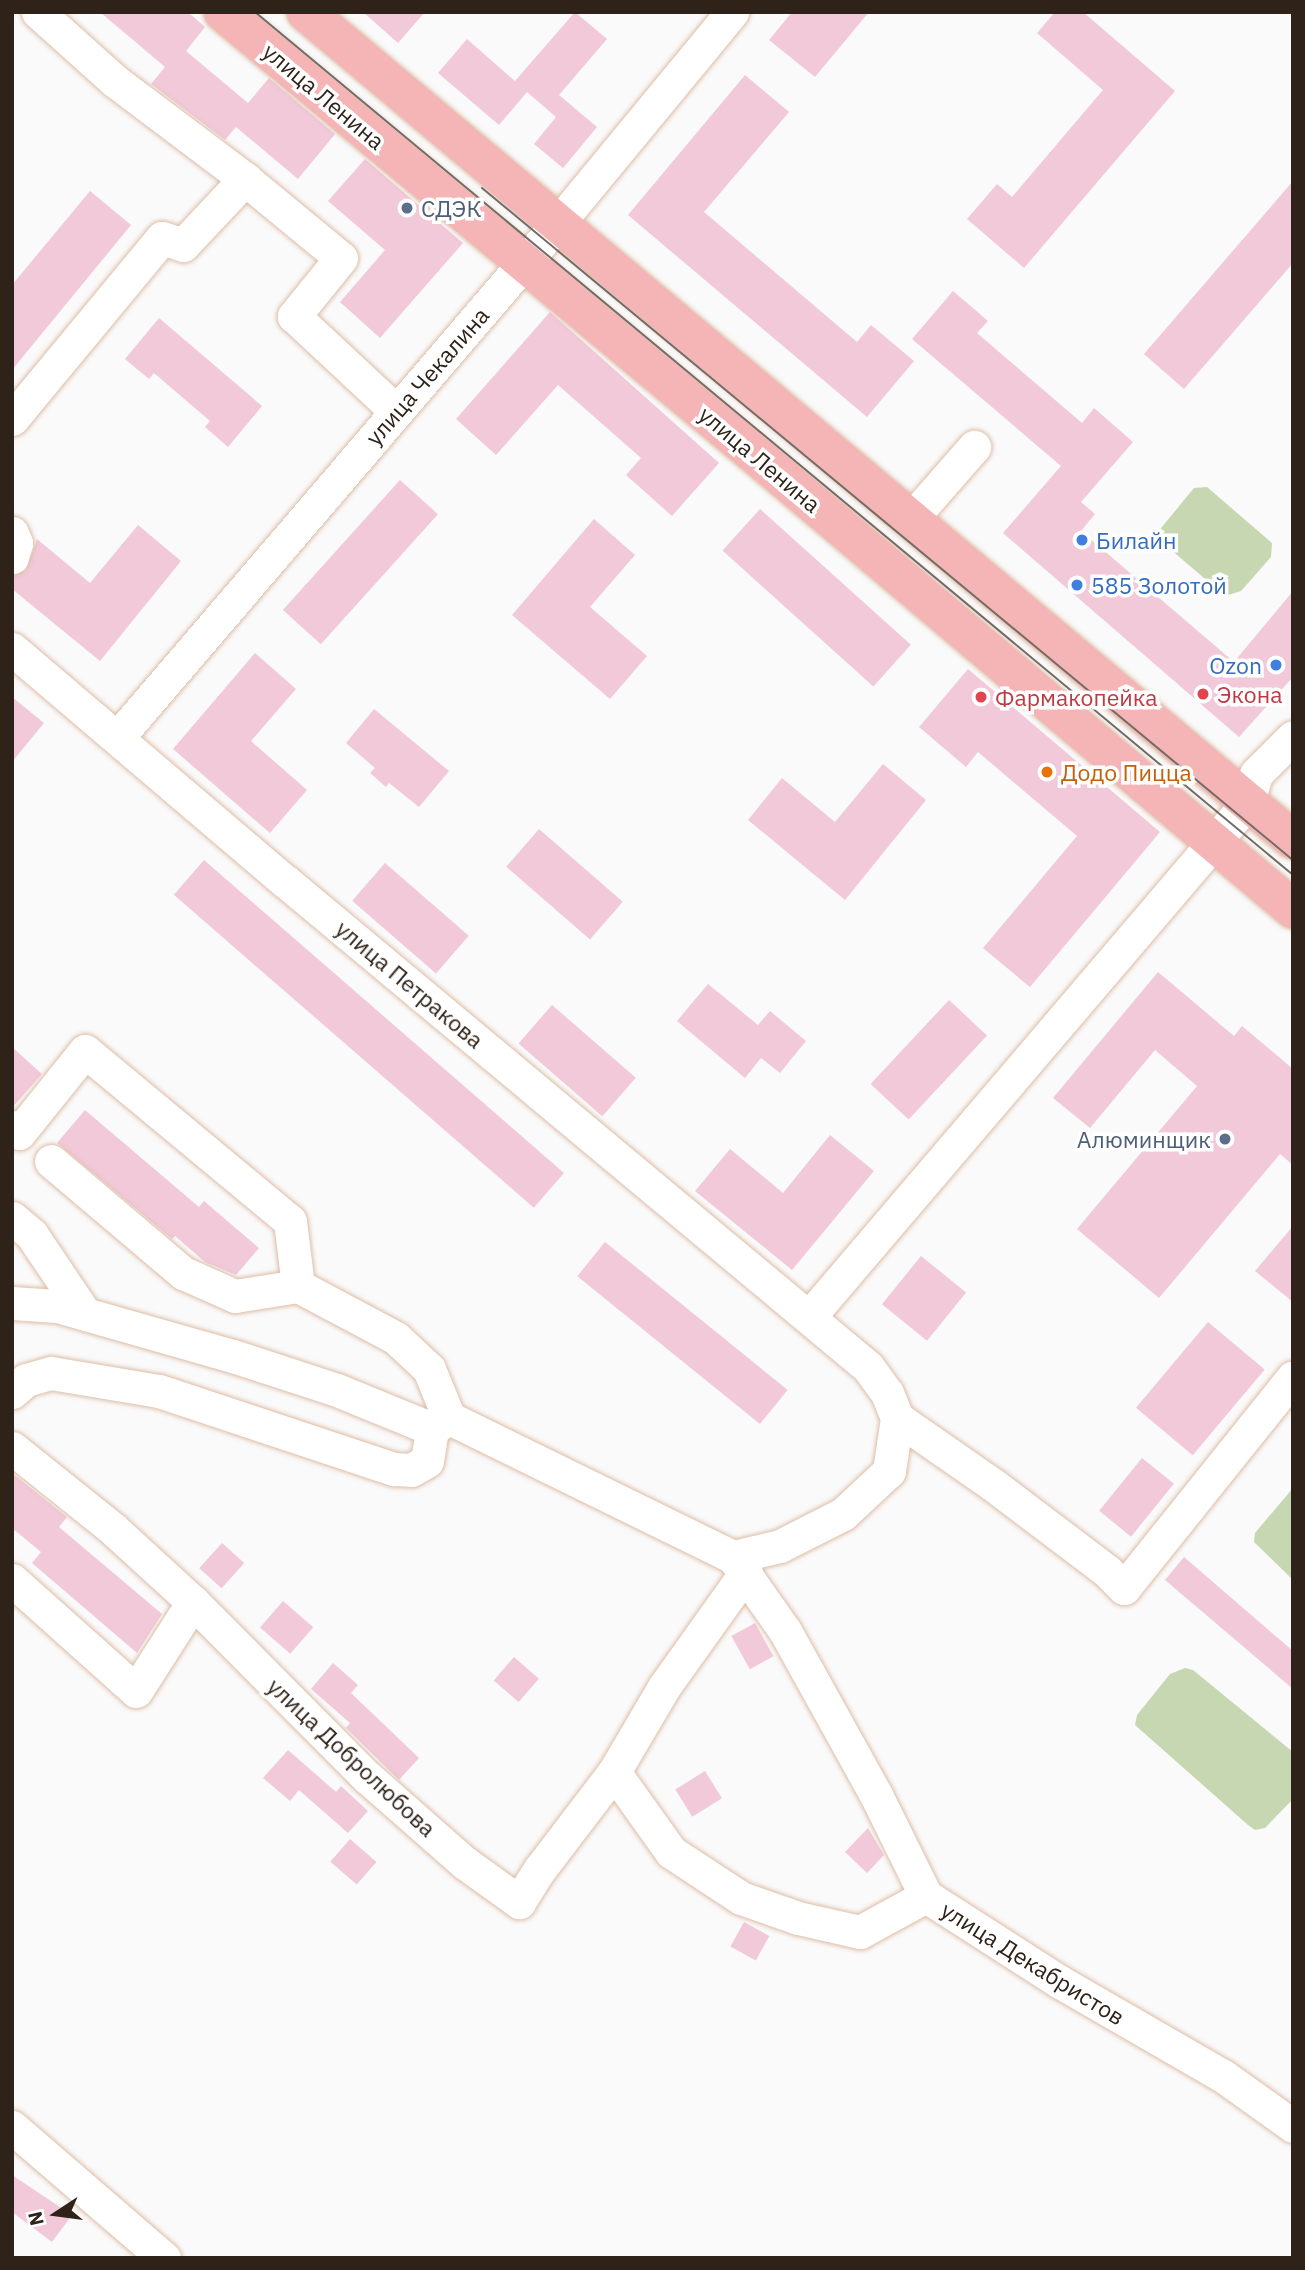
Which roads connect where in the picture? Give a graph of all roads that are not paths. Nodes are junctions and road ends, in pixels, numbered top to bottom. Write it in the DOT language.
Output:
graph roads {
  1 [pos="38,12"];
  2 [pos="223,12"];
  3 [pos="306,12"];
  4 [pos="732,12"];
  5 [pos="245,179"];
  6 [pos="559,222"];
  7 [pos="525,263"];
  8 [pos="396,411"];
  9 [pos="12,419"];
  10 [pos="974,447"];
  11 [pos="911,519"];
  12 [pos="12,533"];
  13 [pos="12,557"];
  14 [pos="12,649"];
  15 [pos="118,737"];
  16 [pos="1293,737"];
  17 [pos="1248,802"];
  18 [pos="1213,840"];
  19 [pos="1293,840"];
  20 [pos="1293,909"];
  21 [pos="12,1127"];
  22 [pos="51,1161"];
  23 [pos="12,1218"];
  24 [pos="298,1286"];
  25 [pos="12,1303"];
  26 [pos="85,1314"];
  27 [pos="809,1317"];
  28 [pos="1293,1377"];
  29 [pos="12,1392"];
  30 [pos="897,1418"];
  31 [pos="440,1423"];
  32 [pos="12,1448"];
  33 [pos="739,1565"];
  34 [pos="12,1580"];
  35 [pos="193,1602"];
  36 [pos="614,1772"];
  37 [pos="926,1896"];
  38 [pos="1293,2126"];
  39 [pos="12,2127"];
  40 [pos="164,2258"];
  1 -- 5 [label="street"];
  2 -- 7 [label="main road, улица Ленина"];
  3 -- 6 [label="main road"];
  4 -- 6 [label="street, улица Чекалина"];
  5 -- 8 [label="street"];
  5 -- 9 [label="street"];
  6 -- 7 [label="street, улица Чекалина"];
  6 -- 11 [label="main road"];
  7 -- 8 [label="street, улица Чекалина"];
  7 -- 18 [label="main road, улица Ленина"];
  8 -- 15 [label="street, улица Чекалина"];
  10 -- 11 [label="street"];
  11 -- 17 [label="main road"];
  12 -- 13 [label="street"];
  14 -- 15 [label="street, улица Петракова"];
  15 -- 27 [label="street, улица Петракова"];
  16 -- 17 [label="street"];
  17 -- 18 [label="street"];
  17 -- 19 [label="main road"];
  18 -- 20 [label="main road, улица Ленина"];
  18 -- 27 [label="street"];
  21 -- 24 [label="street"];
  22 -- 24 [label="street"];
  23 -- 26 [label="street"];
  24 -- 31 [label="street"];
  25 -- 26 [label="street"];
  26 -- 31 [label="street"];
  27 -- 30 [label="street, улица Петракова"];
  28 -- 30 [label="street"];
  29 -- 31 [label="street"];
  30 -- 33 [label="street"];
  31 -- 33 [label="street"];
  32 -- 35 [label="street, улица Добролюбова"];
  33 -- 36 [label="street"];
  33 -- 37 [label="street, улица Декабристов"];
  34 -- 35 [label="street"];
  35 -- 36 [label="street, улица Добролюбова"];
  36 -- 37 [label="street"];
  37 -- 38 [label="street, улица Декабристов"];
  39 -- 40 [label="street"];
}
